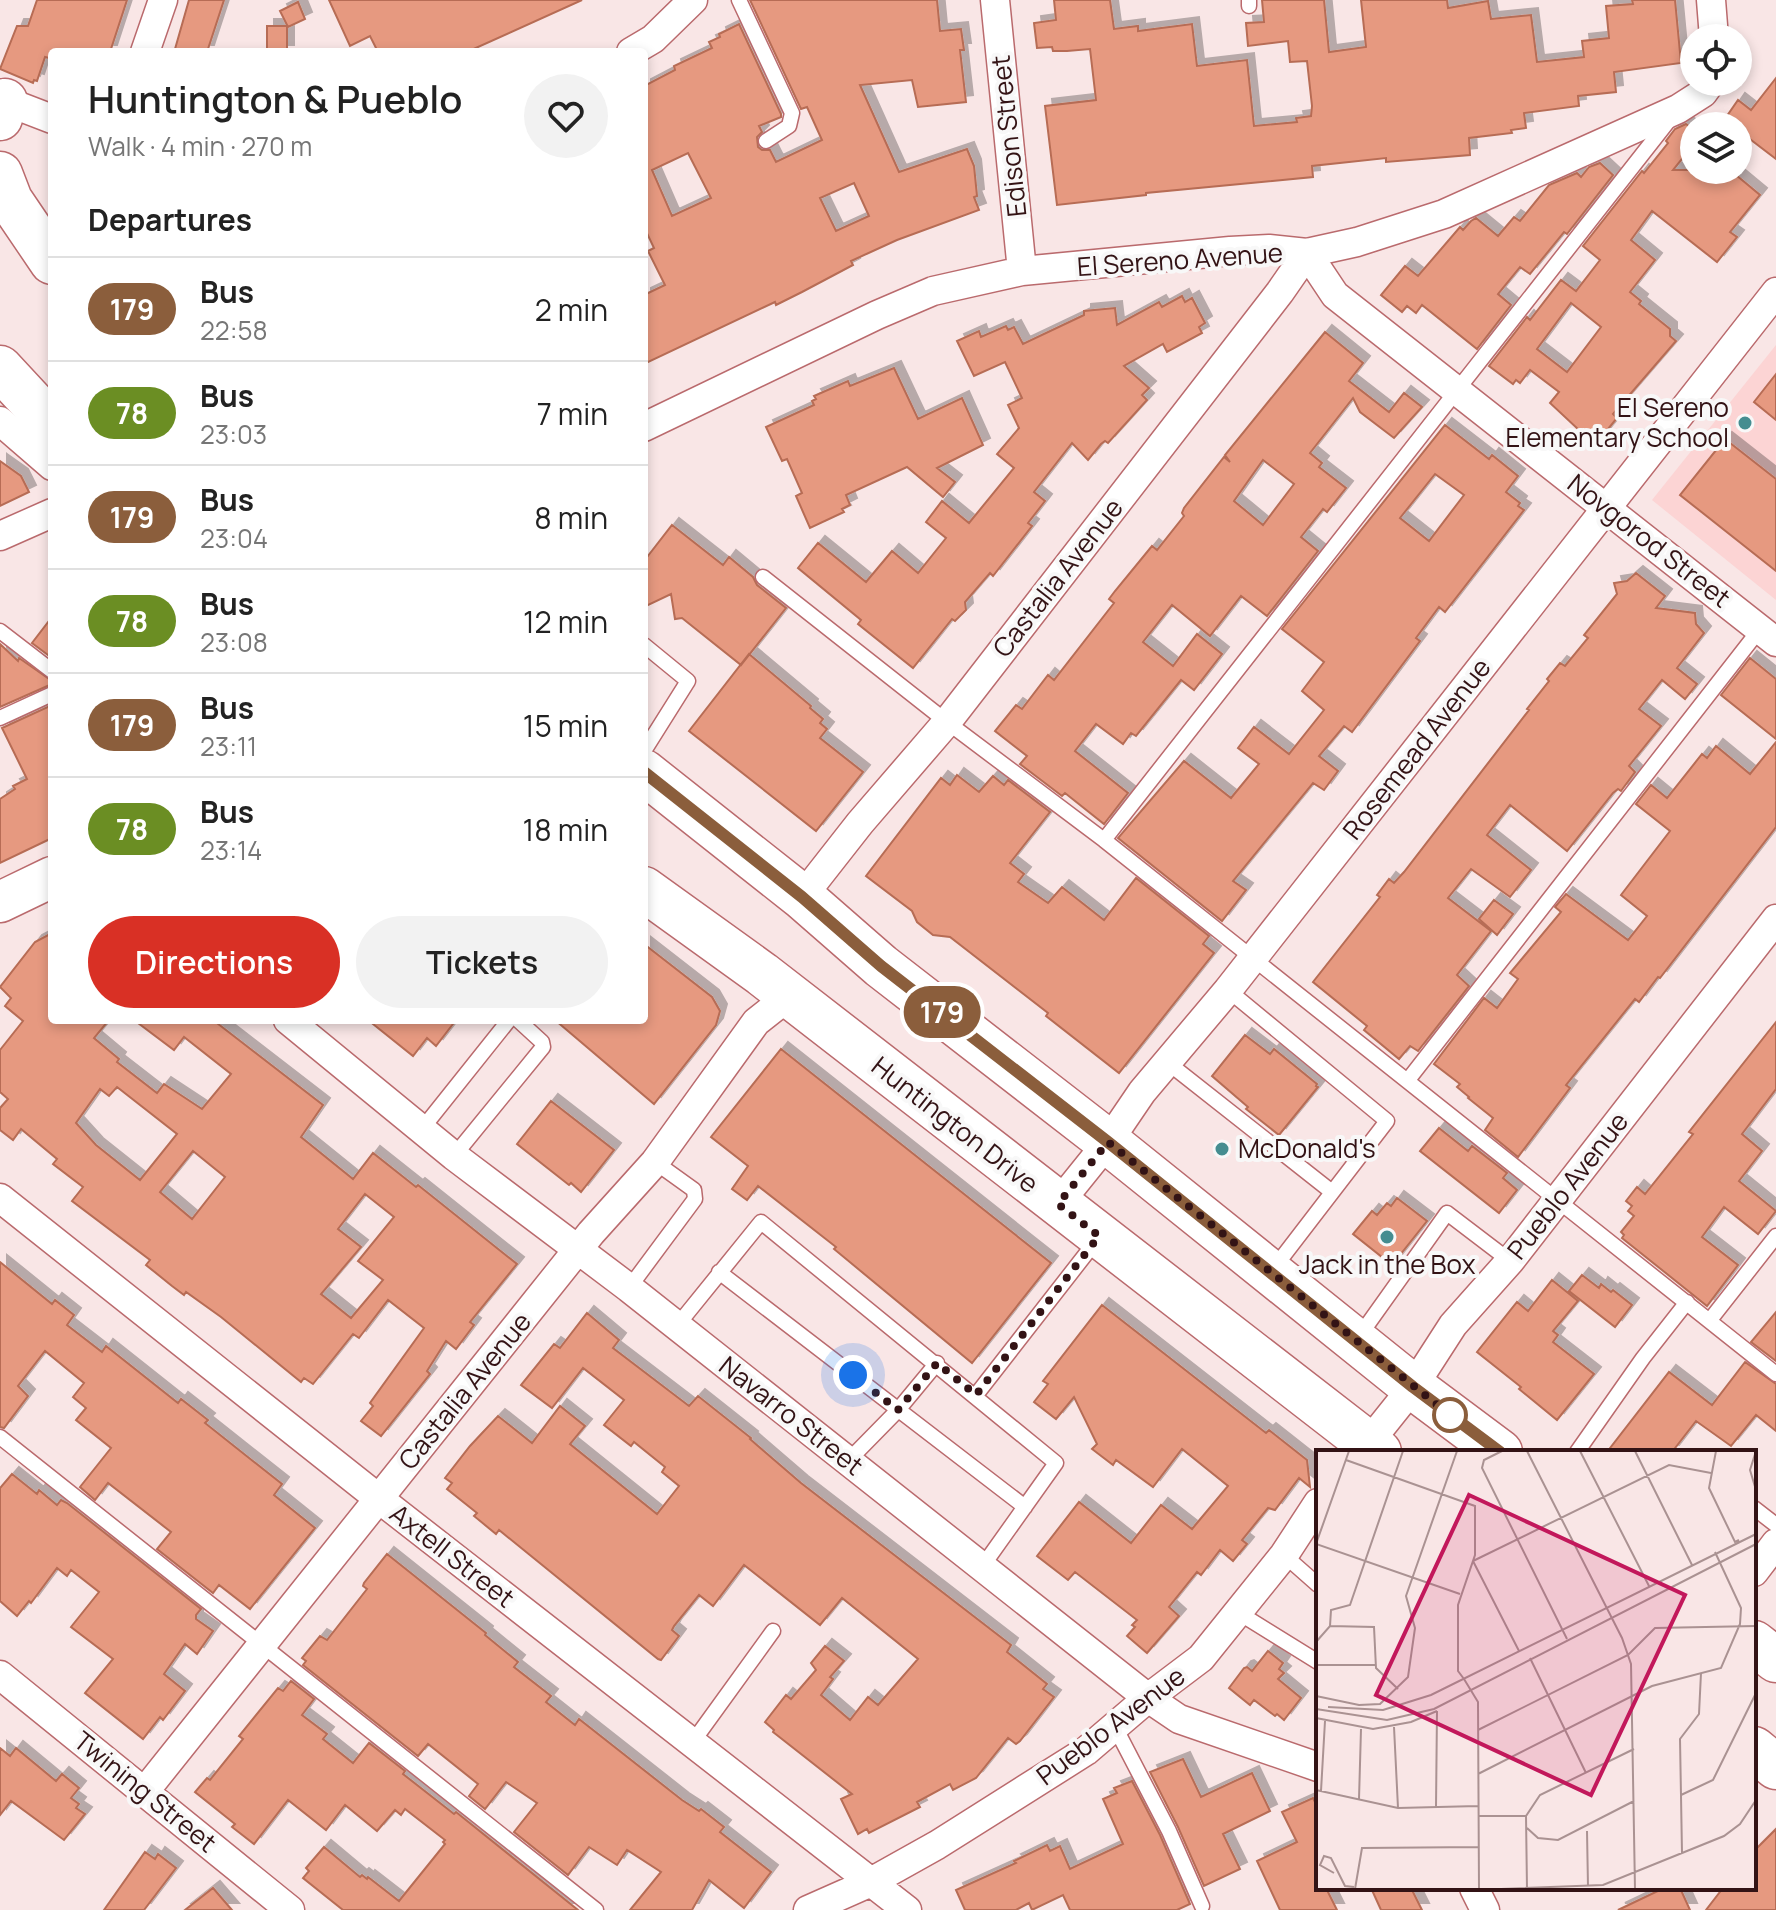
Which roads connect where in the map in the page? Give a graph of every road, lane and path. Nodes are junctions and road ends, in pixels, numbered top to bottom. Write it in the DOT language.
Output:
graph roads {
  1 [pos="163,0"];
  2 [pos="693,0"];
  3 [pos="739,0"];
  4 [pos="995,0"];
  5 [pos="1711,0"];
  6 [pos="1713,24"];
  7 [pos="146,48"];
  8 [pos="638,48"];
  9 [pos="1698,96"];
  10 [pos="2,106"];
  11 [pos="1678,109"];
  12 [pos="48,118"];
  13 [pos="766,141"];
  14 [pos="0,174"];
  15 [pos="0,218"];
  16 [pos="1307,253"];
  17 [pos="48,256"];
  18 [pos="48,270"];
  19 [pos="1022,271"];
  20 [pos="1776,292"];
  21 [pos="0,368"];
  22 [pos="1456,388"];
  23 [pos="48,420"];
  24 [pos="0,421"];
  25 [pos="648,425"];
  26 [pos="48,463"];
  27 [pos="1606,507"];
  28 [pos="48,515"];
  29 [pos="0,536"];
  30 [pos="763,577"];
  31 [pos="0,631"];
  32 [pos="1768,635"];
  33 [pos="648,648"];
  34 [pos="48,668"];
  35 [pos="48,696"];
  36 [pos="0,718"];
  37 [pos="947,722"];
  38 [pos="648,745"];
  39 [pos="648,775"];
  40 [pos="648,798"];
  41 [pos="729,840"];
  42 [pos="1104,840"];
  43 [pos="48,879"];
  44 [pos="648,892"];
  45 [pos="802,897"];
  46 [pos="0,902"];
  47 [pos="1776,919"];
  48 [pos="1252,960"];
  49 [pos="1228,990"];
  50 [pos="789,996"];
  51 [pos="293,1024"];
  52 [pos="506,1024"];
  53 [pos="522,1024"];
  54 [pos="1167,1062"];
  55 [pos="1408,1080"];
  56 [pos="422,1129"];
  57 [pos="1108,1142"];
  58 [pos="454,1156"];
  59 [pos="655,1162"];
  60 [pos="1332,1192"];
  61 [pos="0,1198"];
  62 [pos="1556,1201"];
  63 [pos="1058,1204"];
  64 [pos="1099,1236"];
  65 [pos="1776,1236"];
  66 [pos="579,1250"];
  67 [pos="1510,1261"];
  68 [pos="719,1272"];
  69 [pos="1270,1273"];
  70 [pos="629,1288"];
  71 [pos="1687,1302"];
  72 [pos="1710,1320"];
  73 [pos="676,1327"];
  74 [pos="1355,1341"];
  75 [pos="937,1363"];
  76 [pos="1776,1374"];
  77 [pos="1413,1387"];
  78 [pos="976,1395"];
  79 [pos="898,1410"];
  80 [pos="0,1437"];
  81 [pos="1369,1449"];
  82 [pos="1497,1450"];
  83 [pos="1578,1450"];
  84 [pos="848,1461"];
  85 [pos="378,1498"];
  86 [pos="1316,1506"];
  87 [pos="1025,1507"];
  88 [pos="1756,1510"];
  89 [pos="1776,1525"];
  90 [pos="1776,1543"];
  91 [pos="1284,1555"];
  92 [pos="982,1567"];
  93 [pos="1756,1569"];
  94 [pos="1316,1583"];
  95 [pos="1239,1613"];
  96 [pos="773,1631"];
  97 [pos="260,1643"];
  98 [pos="1756,1645"];
  99 [pos="1776,1660"];
  100 [pos="1316,1661"];
  101 [pos="0,1675"];
  102 [pos="1148,1698"];
  103 [pos="1115,1727"];
  104 [pos="692,1743"];
  105 [pos="1756,1751"];
  106 [pos="1316,1766"];
  107 [pos="1776,1767"];
  108 [pos="145,1791"];
  109 [pos="869,1883"];
  110 [pos="1475,1890"];
  111 [pos="1202,1906"];
  112 [pos="290,1910"];
  113 [pos="596,1910"];
  114 [pos="808,1910"];
  115 [pos="907,1910"];
  116 [pos="1485,1910"];
  1 -- 7 [label="street"];
  2 -- 8 [label="street"];
  3 -- 13 [label="lane"];
  4 -- 19 [label="street, Edison Street"];
  5 -- 6 [label="street"];
  9 -- 11 [label="street, El Sereno Avenue"];
  10 -- 12 [label="street"];
  11 -- 16 [label="street, El Sereno Avenue"];
  11 -- 22 [label="lane"];
  14 -- 17 [label="main road"];
  15 -- 18 [label="main road"];
  16 -- 19 [label="street, El Sereno Avenue"];
  16 -- 22 [label="street, Novgorod Street"];
  16 -- 37 [label="street, Castalia Avenue"];
  19 -- 25 [label="street, El Sereno Avenue"];
  20 -- 27 [label="street, Rosemead Avenue"];
  21 -- 23 [label="main road"];
  22 -- 27 [label="street, Novgorod Street"];
  22 -- 42 [label="lane"];
  24 -- 26 [label="street"];
  27 -- 32 [label="street, Novgorod Street"];
  27 -- 48 [label="street, Rosemead Avenue"];
  28 -- 29 [label="street"];
  30 -- 37 [label="lane"];
  31 -- 34 [label="lane"];
  32 -- 55 [label="lane"];
  33 -- 38 [label="lane"];
  35 -- 36 [label="lane"];
  37 -- 42 [label="lane"];
  37 -- 45 [label="street, Castalia Avenue"];
  39 -- 41 [label="main road"];
  40 -- 41 [label="main road"];
  41 -- 45 [label="main road"];
  42 -- 48 [label="lane"];
  43 -- 46 [label="main road"];
  44 -- 50 [label="main road, Huntington Drive"];
  45 -- 57 [label="main road"];
  47 -- 62 [label="street, Pueblo Avenue"];
  48 -- 49 [label="street, Rosemead Avenue"];
  48 -- 55 [label="lane"];
  49 -- 54 [label="street, Rosemead Avenue"];
  49 -- 60 [label="lane"];
  50 -- 59 [label="street, Castalia Avenue"];
  50 -- 63 [label="main road, Huntington Drive"];
  51 -- 56 [label="street, Navarro Street"];
  52 -- 56 [label="lane"];
  53 -- 58 [label="lane"];
  54 -- 57 [label="street, Rosemead Avenue"];
  54 -- 60 [label="lane"];
  55 -- 62 [label="lane"];
  56 -- 58 [label="street, Navarro Street"];
  57 -- 63 [label="street, Rosemead Avenue"];
  57 -- 69 [label="main road"];
  58 -- 66 [label="street, Navarro Street"];
  59 -- 66 [label="street, Castalia Avenue"];
  59 -- 70 [label="lane"];
  60 -- 69 [label="lane"];
  61 -- 85 [label="street, Axtell Street"];
  62 -- 67 [label="street, Pueblo Avenue"];
  62 -- 71 [label="lane"];
  63 -- 64 [label="main road, Huntington Drive"];
  64 -- 78 [label="lane"];
  64 -- 81 [label="main road, Huntington Drive"];
  65 -- 72 [label="lane"];
  66 -- 70 [label="street, Navarro Street"];
  66 -- 85 [label="street, Castalia Avenue"];
  67 -- 74 [label="lane"];
  67 -- 77 [label="street, Pueblo Avenue"];
  68 -- 73 [label="lane"];
  68 -- 75 [label="lane"];
  68 -- 79 [label="lane"];
  69 -- 74 [label="main road"];
  70 -- 73 [label="street, Navarro Street"];
  71 -- 72 [label="lane"];
  71 -- 83 [label="lane"];
  72 -- 76 [label="lane"];
  73 -- 84 [label="street, Navarro Street"];
  74 -- 77 [label="main road"];
  75 -- 78 [label="lane"];
  75 -- 79 [label="lane"];
  77 -- 81 [label="street, Pueblo Avenue"];
  77 -- 82 [label="main road"];
  78 -- 87 [label="lane"];
  79 -- 84 [label="lane"];
  79 -- 87 [label="lane"];
  80 -- 97 [label="lane"];
  84 -- 92 [label="street, Navarro Street"];
  85 -- 97 [label="street, Castalia Avenue"];
  85 -- 104 [label="street, Axtell Street"];
  86 -- 91 [label="street, Pueblo Avenue"];
  87 -- 92 [label="lane"];
  88 -- 89 [label="lane"];
  90 -- 93 [label="street"];
  91 -- 94 [label="lane"];
  91 -- 95 [label="street, Pueblo Avenue"];
  92 -- 102 [label="street, Navarro Street"];
  95 -- 100 [label="lane"];
  95 -- 102 [label="street, Pueblo Avenue"];
  96 -- 104 [label="lane"];
  97 -- 108 [label="street, Castalia Avenue"];
  97 -- 113 [label="lane"];
  98 -- 99 [label="main road"];
  101 -- 108 [label="street, Twining Street"];
  102 -- 103 [label="street, Pueblo Avenue"];
  102 -- 106 [label="street, Navarro Street"];
  103 -- 109 [label="street, Pueblo Avenue"];
  103 -- 111 [label="lane"];
  104 -- 109 [label="street, Axtell Street"];
  105 -- 107 [label="main road"];
  108 -- 112 [label="street, Twining Street"];
  109 -- 114 [label="street, Pueblo Avenue"];
  109 -- 115 [label="street, Axtell Street"];
  110 -- 116 [label="street"];
}
